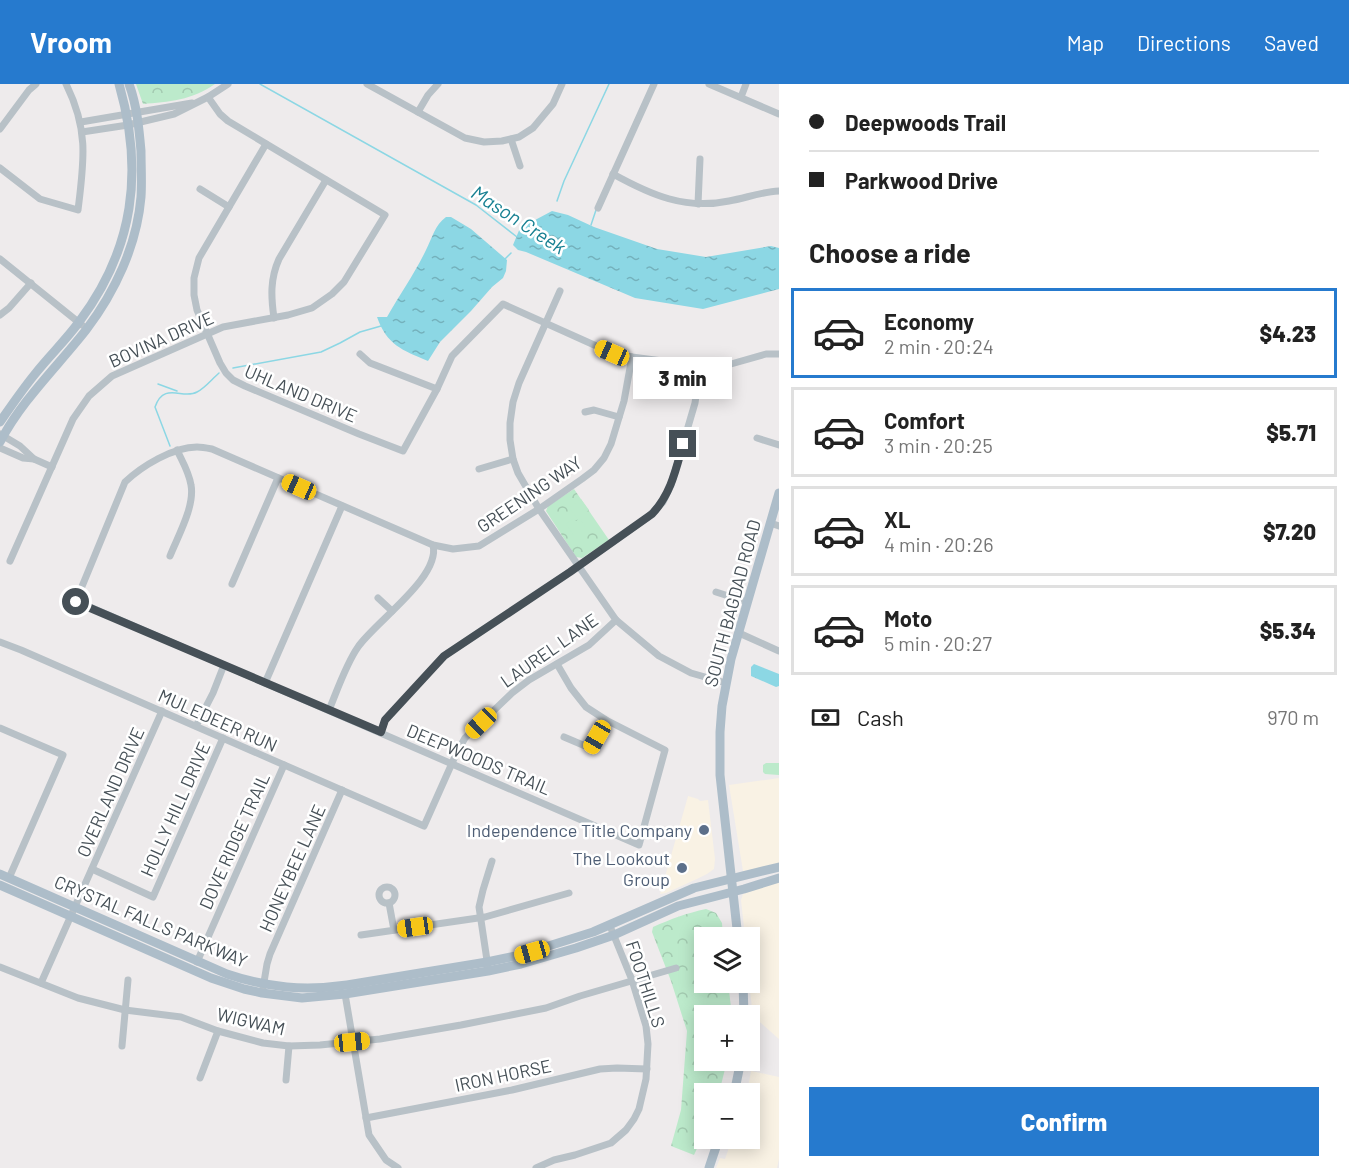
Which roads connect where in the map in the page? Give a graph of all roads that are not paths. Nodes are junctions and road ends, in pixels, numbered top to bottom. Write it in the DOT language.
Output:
graph roads {
  1 [pos="22,84"];
  2 [pos="36,84"];
  3 [pos="66,84"];
  4 [pos="119,84"];
  5 [pos="129,84"];
  6 [pos="228,84"];
  7 [pos="367,84"];
  8 [pos="438,84"];
  9 [pos="562,84"];
  10 [pos="654,84"];
  11 [pos="710,84"];
  12 [pos="747,84"];
  13 [pos="29,90"];
  14 [pos="741,97"];
  15 [pos="205,99"];
  16 [pos="137,111"];
  17 [pos="418,112"];
  18 [pos="126,113"];
  19 [pos="779,114"];
  20 [pos="81,122"];
  21 [pos="139,122"];
  22 [pos="128,125"];
  23 [pos="0,129"];
  24 [pos="82,132"];
  25 [pos="511,139"];
  26 [pos="266,144"];
  27 [pos="700,159"];
  28 [pos="520,166"];
  29 [pos="0,168"];
  30 [pos="613,174"];
  31 [pos="326,180"];
  32 [pos="200,189"];
  33 [pos="779,191"];
  34 [pos="698,204"];
  35 [pos="229,207"];
  36 [pos="598,208"];
  37 [pos="0,259"];
  38 [pos="30,283"];
  39 [pos="560,291"];
  40 [pos="0,315"];
  41 [pos="274,318"];
  42 [pos="546,323"];
  43 [pos="83,325"];
  44 [pos="208,333"];
  45 [pos="360,354"];
  46 [pos="779,354"];
  47 [pos="632,357"];
  48 [pos="700,367"];
  49 [pos="437,389"];
  50 [pos="585,412"];
  51 [pos="619,417"];
  52 [pos="0,422"];
  53 [pos="1,437"];
  54 [pos="757,438"];
  55 [pos="779,445"];
  56 [pos="0,448"];
  57 [pos="177,450"];
  58 [pos="34,459"];
  59 [pos="513,459"];
  60 [pos="52,467"];
  61 [pos="479,469"];
  62 [pos="278,478"];
  63 [pos="779,493"];
  64 [pos="342,506"];
  65 [pos="539,509"];
  66 [pos="774,525"];
  67 [pos="433,545"];
  68 [pos="170,556"];
  69 [pos="10,561"];
  70 [pos="578,566"];
  71 [pos="232,584"];
  72 [pos="716,592"];
  73 [pos="378,598"];
  74 [pos="76,602"];
  75 [pos="747,602"];
  76 [pos="392,611"];
  77 [pos="616,620"];
  78 [pos="739,633"];
  79 [pos="0,642"];
  80 [pos="779,651"];
  81 [pos="557,664"];
  82 [pos="224,665"];
  83 [pos="265,683"];
  84 [pos="726,683"];
  85 [pos="328,710"];
  86 [pos="162,711"];
  87 [pos="606,720"];
  88 [pos="195,726"];
  89 [pos="0,728"];
  90 [pos="381,732"];
  91 [pos="564,737"];
  92 [pos="223,738"];
  93 [pos="452,764"];
  94 [pos="284,765"];
  95 [pos="342,790"];
  96 [pos="424,826"];
  97 [pos="492,861"];
  98 [pos="779,867"];
  99 [pos="92,869"];
  100 [pos="4,876"];
  101 [pos="779,878"];
  102 [pos="731,879"];
  103 [pos="0,885"];
  104 [pos="734,892"];
  105 [pos="569,893"];
  106 [pos="676,902"];
  107 [pos="389,903"];
  108 [pos="73,911"];
  109 [pos="480,918"];
  110 [pos="737,927"];
  111 [pos="394,930"];
  112 [pos="612,930"];
  113 [pos="361,935"];
  114 [pos="197,962"];
  115 [pos="488,966"];
  116 [pos="0,967"];
  117 [pos="676,968"];
  118 [pos="632,980"];
  119 [pos="128,981"];
  120 [pos="41,983"];
  121 [pos="263,989"];
  122 [pos="345,994"];
  123 [pos="125,1010"];
  124 [pos="218,1032"];
  125 [pos="352,1042"];
  126 [pos="289,1046"];
  127 [pos="122,1047"];
  128 [pos="647,1069"];
  129 [pos="200,1078"];
  130 [pos="286,1080"];
  131 [pos="366,1118"];
  132 [pos="715,1149"];
  133 [pos="398,1168"];
  134 [pos="536,1168"];
  135 [pos="709,1168"];
  1 -- 13 [label="street"];
  2 -- 13 [label="street"];
  3 -- 20 [label="street"];
  4 -- 18 [label="main road"];
  5 -- 16 [label="main road"];
  6 -- 15 [label="street"];
  7 -- 17 [label="street"];
  8 -- 17 [label="street"];
  9 -- 25 [label="street"];
  10 -- 30 [label="street"];
  11 -- 14 [label="street"];
  12 -- 14 [label="street"];
  13 -- 23 [label="street"];
  14 -- 19 [label="street"];
  15 -- 16 [label="street"];
  15 -- 21 [label="street"];
  15 -- 26 [label="street"];
  16 -- 18 [label="street"];
  16 -- 21 [label="main road"];
  17 -- 25 [label="street"];
  18 -- 20 [label="street"];
  18 -- 22 [label="main road"];
  20 -- 24 [label="street"];
  21 -- 22 [label="street"];
  21 -- 43 [label="main road"];
  22 -- 24 [label="street"];
  22 -- 43 [label="main road"];
  24 -- 29 [label="street"];
  25 -- 28 [label="street"];
  26 -- 31 [label="street"];
  26 -- 35 [label="street, UHLAND DRIVE"];
  27 -- 34 [label="street"];
  30 -- 34 [label="street"];
  30 -- 36 [label="street"];
  31 -- 41 [label="street"];
  31 -- 41 [label="street, BOVINA DRIVE"];
  32 -- 35 [label="street"];
  33 -- 34 [label="street"];
  35 -- 44 [label="street, UHLAND DRIVE"];
  37 -- 38 [label="street"];
  38 -- 40 [label="street"];
  38 -- 43 [label="street"];
  39 -- 42 [label="street"];
  41 -- 44 [label="street, BOVINA DRIVE"];
  42 -- 47 [label="street"];
  42 -- 49 [label="street"];
  42 -- 59 [label="street"];
  43 -- 52 [label="main road"];
  43 -- 53 [label="main road"];
  44 -- 49 [label="street, UHLAND DRIVE"];
  44 -- 60 [label="street, BOVINA DRIVE"];
  45 -- 49 [label="street"];
  46 -- 48 [label="street"];
  47 -- 48 [label="street"];
  47 -- 51 [label="street, GREENING WAY"];
  48 -- 70 [label="street"];
  50 -- 51 [label="street"];
  51 -- 65 [label="street, GREENING WAY"];
  53 -- 58 [label="street"];
  54 -- 55 [label="street"];
  56 -- 58 [label="street"];
  57 -- 62 [label="street, GREENING WAY"];
  57 -- 68 [label="street"];
  57 -- 74 [label="street, GREENING WAY"];
  58 -- 60 [label="street"];
  59 -- 61 [label="street"];
  59 -- 65 [label="street"];
  60 -- 69 [label="street, BOVINA DRIVE"];
  62 -- 64 [label="street, GREENING WAY"];
  62 -- 71 [label="street"];
  63 -- 66 [label="main road, SOUTH BAGDAD ROAD"];
  64 -- 67 [label="street, GREENING WAY"];
  64 -- 83 [label="street"];
  65 -- 67 [label="street, GREENING WAY"];
  65 -- 70 [label="street"];
  66 -- 75 [label="main road, SOUTH BAGDAD ROAD"];
  67 -- 76 [label="street"];
  70 -- 77 [label="street"];
  70 -- 90 [label="street"];
  72 -- 75 [label="street"];
  73 -- 76 [label="street"];
  74 -- 82 [label="street, DEEPWOODS TRAIL"];
  75 -- 78 [label="main road, SOUTH BAGDAD ROAD"];
  76 -- 85 [label="street"];
  77 -- 81 [label="street, LAUREL LANE"];
  77 -- 84 [label="street"];
  78 -- 80 [label="street"];
  78 -- 84 [label="main road, SOUTH BAGDAD ROAD"];
  79 -- 86 [label="street, MULEDEER RUN"];
  81 -- 87 [label="street"];
  81 -- 93 [label="street, LAUREL LANE"];
  82 -- 83 [label="street, DEEPWOODS TRAIL"];
  82 -- 88 [label="street"];
  83 -- 85 [label="street, DEEPWOODS TRAIL"];
  84 -- 102 [label="main road, SOUTH BAGDAD ROAD"];
  85 -- 90 [label="street, DEEPWOODS TRAIL"];
  86 -- 88 [label="street, MULEDEER RUN"];
  86 -- 99 [label="street, OVERLAND DRIVE"];
  87 -- 91 [label="street"];
  87 -- 93 [label="street, DEEPWOODS TRAIL"];
  88 -- 92 [label="street, MULEDEER RUN"];
  89 -- 100 [label="street"];
  90 -- 93 [label="street, DEEPWOODS TRAIL"];
  92 -- 94 [label="street, MULEDEER RUN"];
  92 -- 99 [label="street, HOLLY HILL DRIVE"];
  93 -- 96 [label="street, LAUREL LANE"];
  94 -- 95 [label="street, MULEDEER RUN"];
  94 -- 114 [label="street, DOVE RIDGE TRAIL"];
  95 -- 96 [label="street, MULEDEER RUN"];
  95 -- 121 [label="street, HONEYBEE LANE"];
  97 -- 109 [label="street"];
  98 -- 102 [label="main road, CRYSTAL FALLS PARKWAY"];
  99 -- 108 [label="street, OVERLAND DRIVE"];
  100 -- 108 [label="main road, CRYSTAL FALLS PARKWAY"];
  101 -- 104 [label="main road, CRYSTAL FALLS PARKWAY"];
  102 -- 104 [label="main road, SOUTH BAGDAD ROAD"];
  102 -- 106 [label="main road, CRYSTAL FALLS PARKWAY"];
  103 -- 108 [label="main road, CRYSTAL FALLS PARKWAY"];
  104 -- 106 [label="main road, CRYSTAL FALLS PARKWAY"];
  104 -- 110 [label="main road, SOUTH BAGDAD ROAD"];
  105 -- 109 [label="street"];
  106 -- 112 [label="main road, CRYSTAL FALLS PARKWAY"];
  107 -- 111 [label="street"];
  108 -- 114 [label="main road, CRYSTAL FALLS PARKWAY"];
  108 -- 120 [label="street, OVERLAND DRIVE"];
  108 -- 121 [label="main road, CRYSTAL FALLS PARKWAY"];
  109 -- 111 [label="street"];
  109 -- 115 [label="street"];
  111 -- 113 [label="street"];
  112 -- 115 [label="main road, CRYSTAL FALLS PARKWAY"];
  112 -- 118 [label="street, FOOTHILLS"];
  114 -- 121 [label="main road, CRYSTAL FALLS PARKWAY"];
  115 -- 121 [label="main road, CRYSTAL FALLS PARKWAY"];
  115 -- 122 [label="main road, CRYSTAL FALLS PARKWAY"];
  116 -- 120 [label="street, WIGWAM"];
  117 -- 118 [label="street, WIGWAM"];
  118 -- 125 [label="street, WIGWAM"];
  118 -- 128 [label="street, FOOTHILLS"];
  119 -- 123 [label="street"];
  120 -- 123 [label="street, WIGWAM"];
  121 -- 122 [label="main road, CRYSTAL FALLS PARKWAY"];
  122 -- 125 [label="street"];
  123 -- 124 [label="street, WIGWAM"];
  123 -- 127 [label="street"];
  124 -- 126 [label="street, WIGWAM"];
  124 -- 129 [label="street"];
  125 -- 126 [label="street, WIGWAM"];
  125 -- 131 [label="street"];
  126 -- 130 [label="street"];
  128 -- 131 [label="street, IRON HORSE"];
  128 -- 134 [label="street, FOOTHILLS"];
  131 -- 133 [label="street"];
  132 -- 135 [label="main road"];
}
